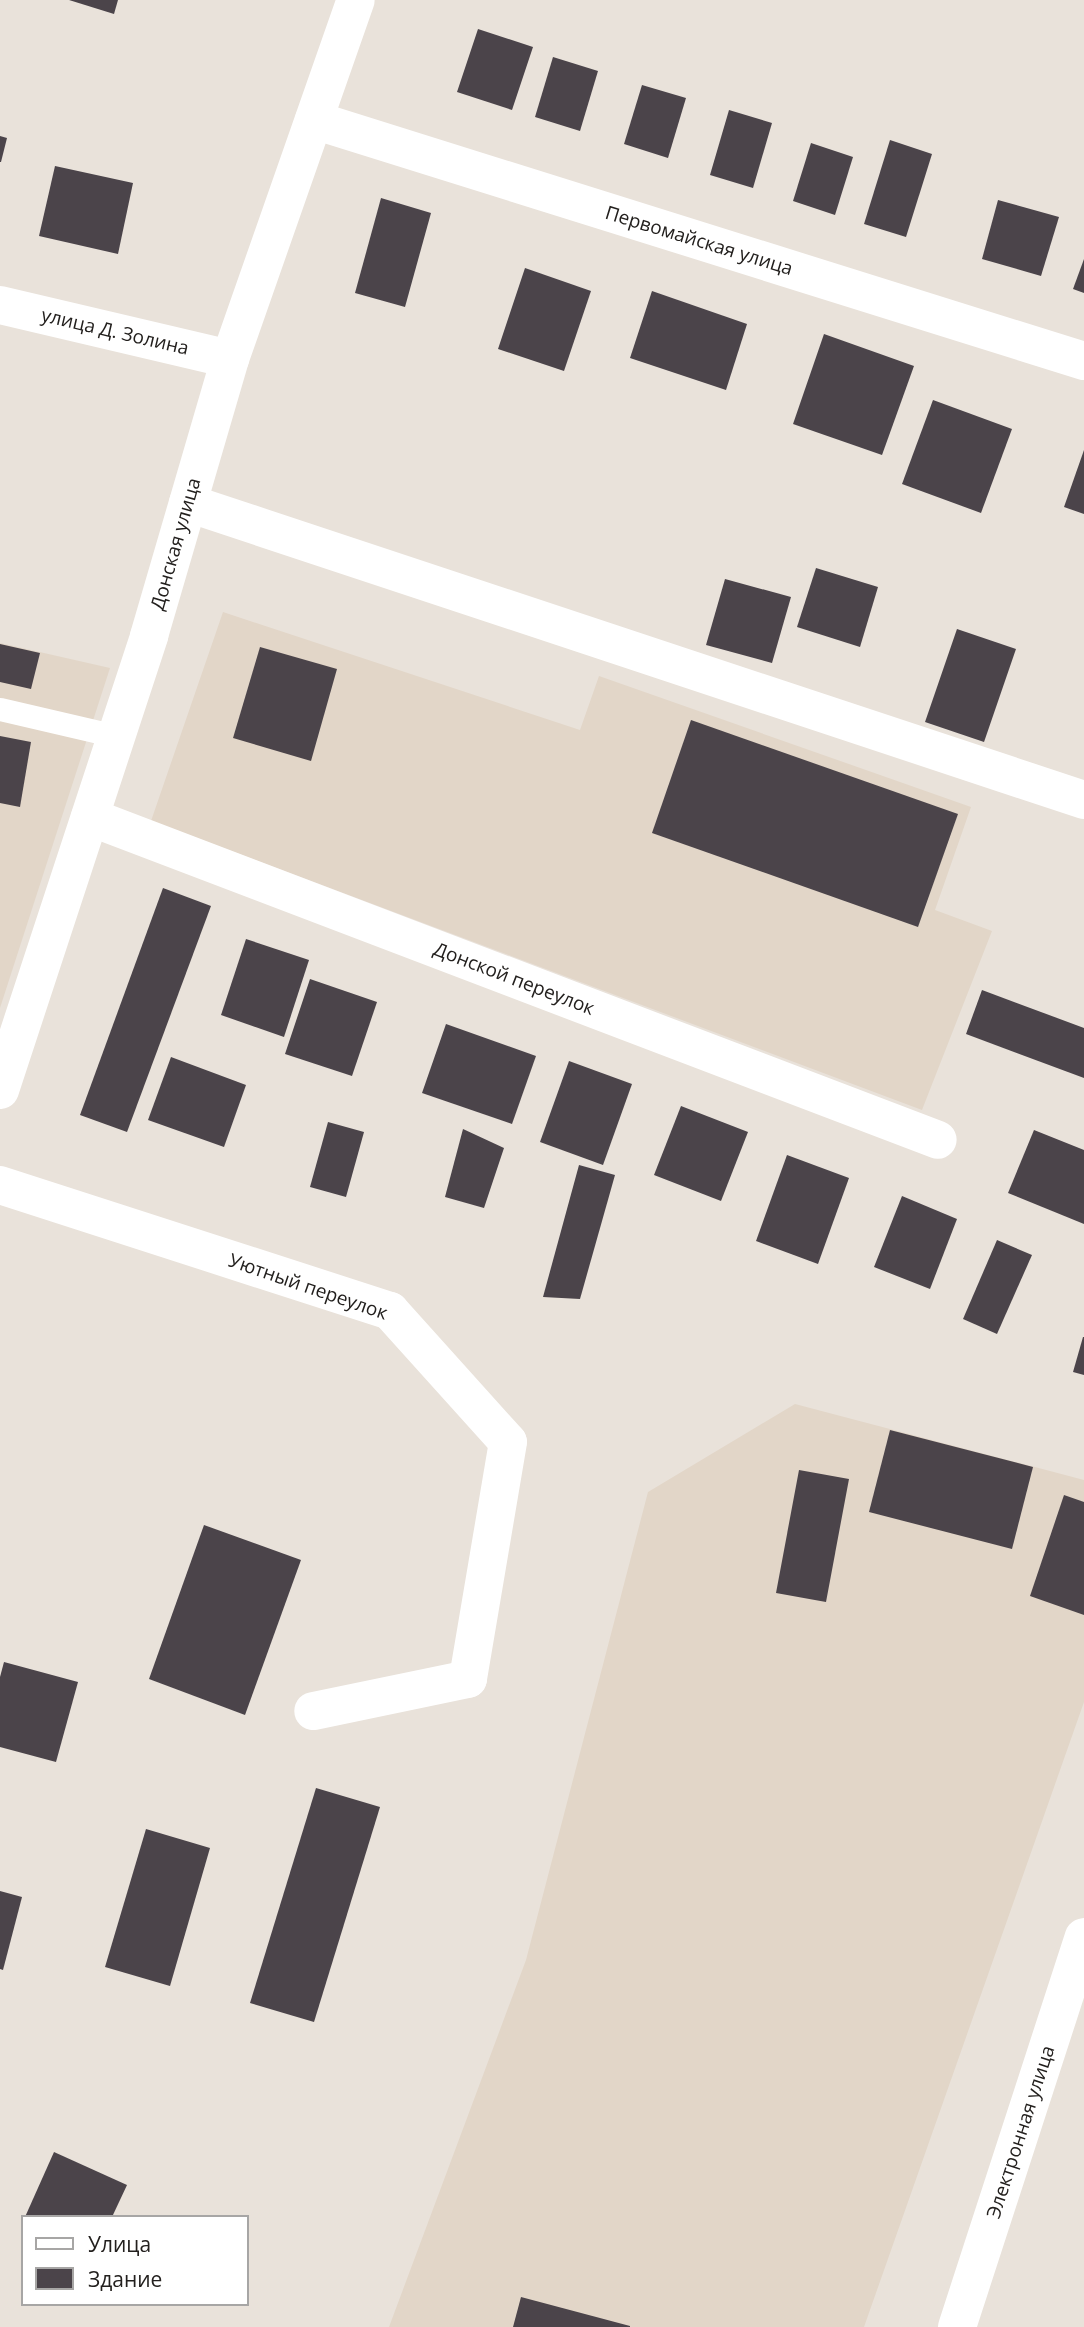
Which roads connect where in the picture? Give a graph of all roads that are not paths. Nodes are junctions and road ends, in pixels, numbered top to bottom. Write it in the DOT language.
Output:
graph roads {
  1 [pos="356,0"];
  2 [pos="314,120"];
  3 [pos="0,305"];
  4 [pos="230,359"];
  5 [pos="1084,361"];
  6 [pos="188,503"];
  7 [pos="0,709"];
  8 [pos="116,736"];
  9 [pos="1084,800"];
  10 [pos="90,817"];
  11 [pos="0,1090"];
  12 [pos="938,1140"];
  13 [pos="0,1185"];
  14 [pos="313,1711"];
  15 [pos="1084,1937"];
  16 [pos="957,2327"];
  1 -- 2 [label="street, Донская улица"];
  2 -- 4 [label="street, Донская улица"];
  2 -- 5 [label="street, Первомайская улица"];
  3 -- 4 [label="street, улица Д. Золина"];
  4 -- 6 [label="street, Донская улица"];
  6 -- 8 [label="street, Донская улица"];
  6 -- 9 [label="street"];
  7 -- 8 [label="lane"];
  8 -- 10 [label="street, Донская улица"];
  10 -- 11 [label="street, Донская улица"];
  10 -- 12 [label="street, Донской переулок"];
  13 -- 14 [label="street, Уютный переулок"];
  15 -- 16 [label="street, Электронная улица"];
}
